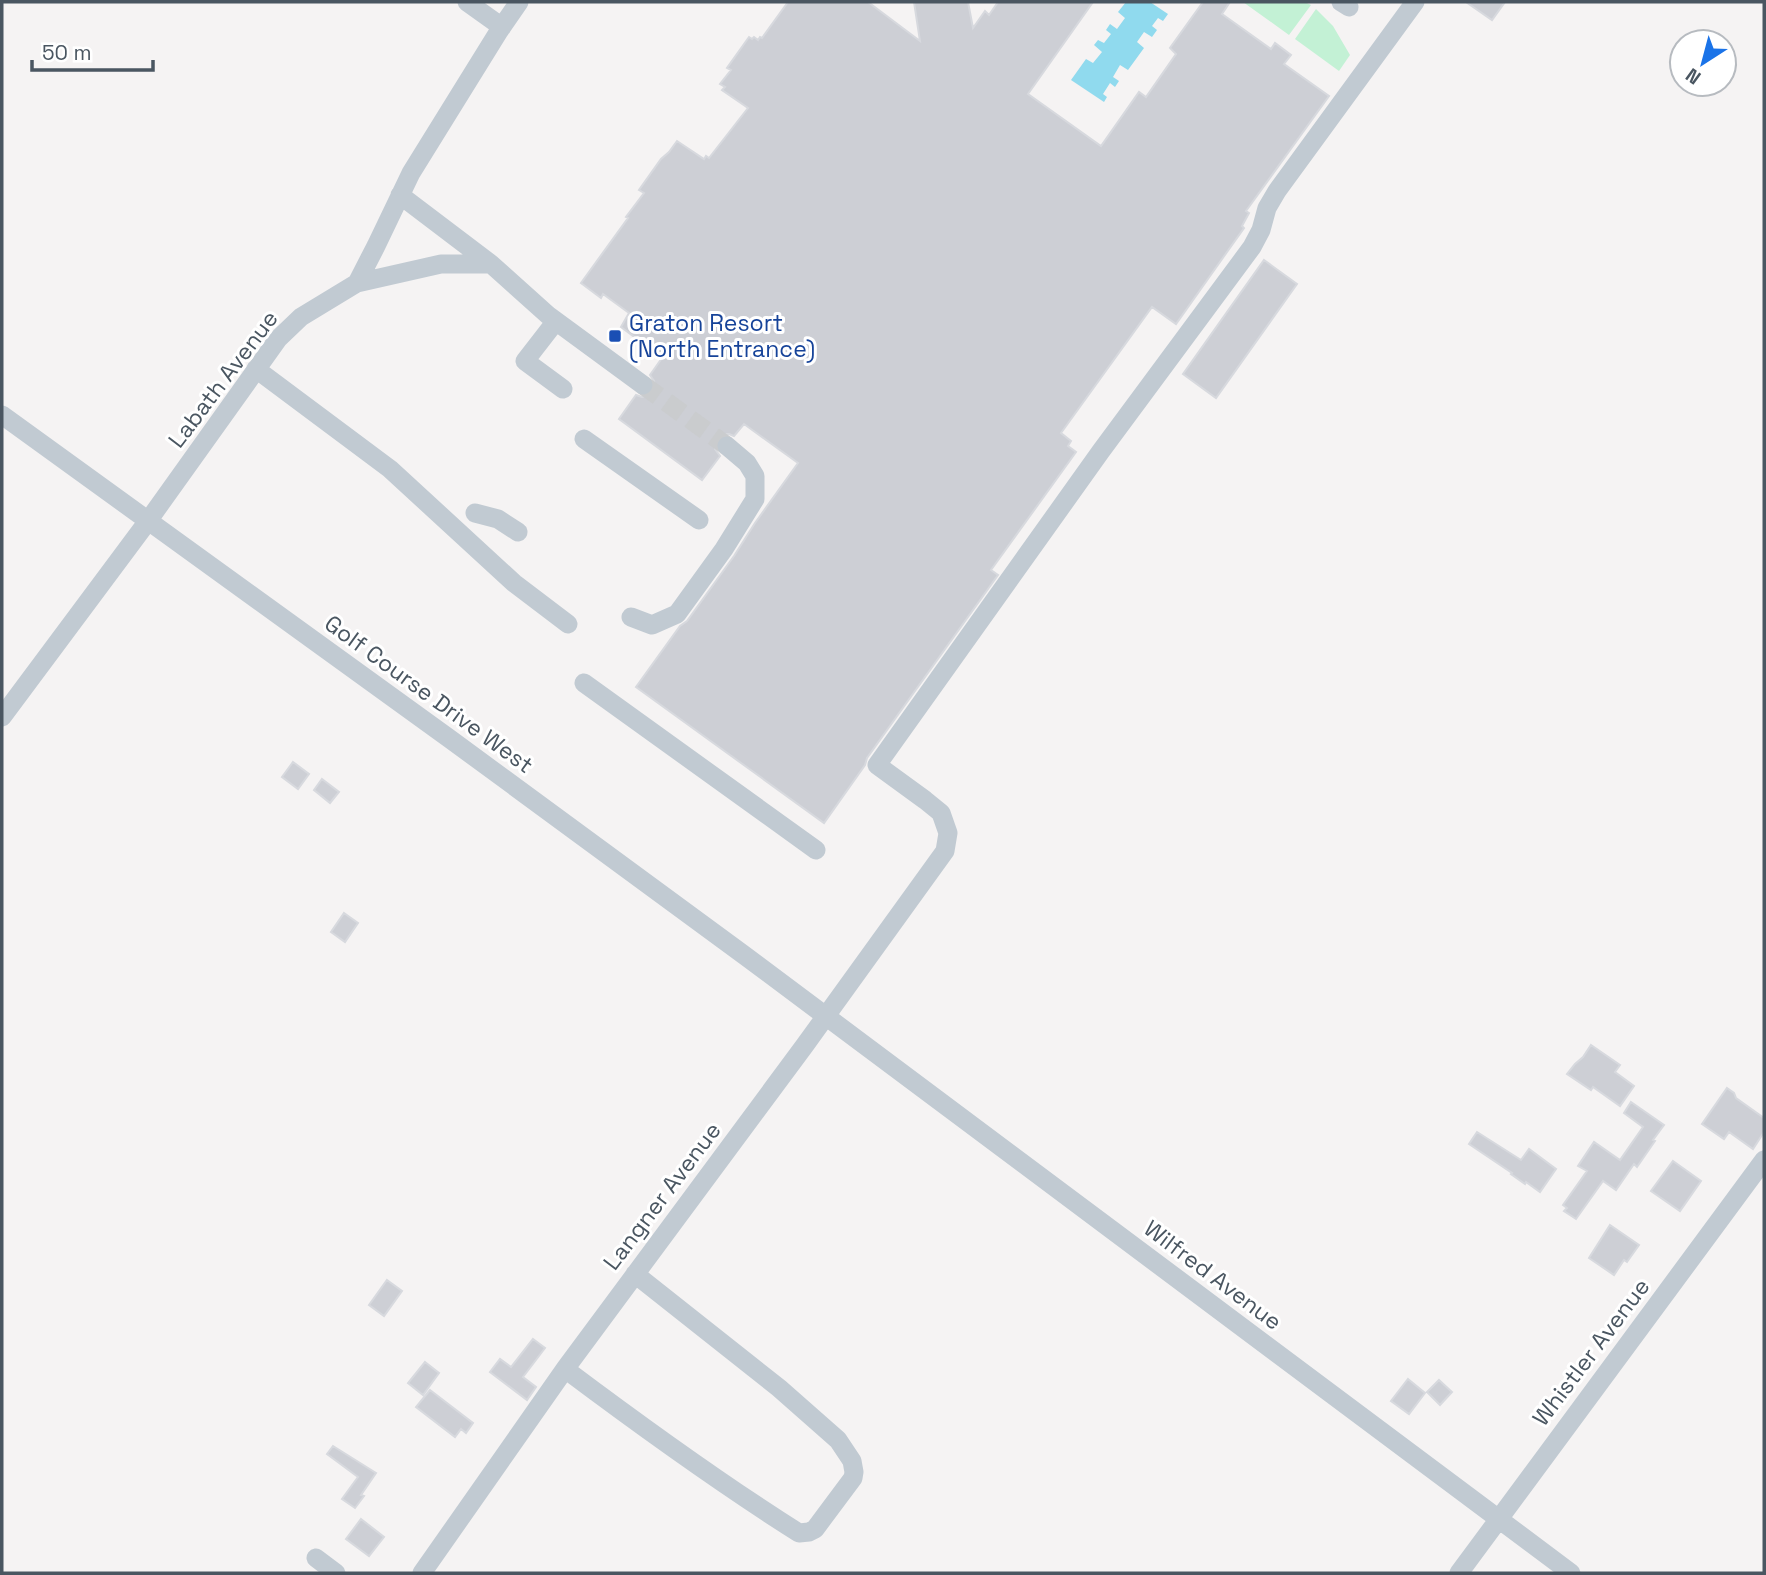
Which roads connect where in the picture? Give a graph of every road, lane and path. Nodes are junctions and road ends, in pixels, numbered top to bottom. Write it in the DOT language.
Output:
graph roads {
  1 [pos="467,2"];
  2 [pos="519,2"];
  3 [pos="1415,2"];
  4 [pos="502,27"];
  5 [pos="400,195"];
  6 [pos="491,264"];
  7 [pos="356,284"];
  8 [pos="556,321"];
  9 [pos="256,369"];
  10 [pos="643,385"];
  11 [pos="563,389"];
  12 [pos="2,415"];
  13 [pos="584,439"];
  14 [pos="727,446"];
  15 [pos="475,513"];
  16 [pos="699,520"];
  17 [pos="148,521"];
  18 [pos="518,532"];
  19 [pos="631,617"];
  20 [pos="568,624"];
  21 [pos="584,682"];
  22 [pos="2,718"];
  23 [pos="816,850"];
  24 [pos="826,1016"];
  25 [pos="1764,1160"];
  26 [pos="635,1274"];
  27 [pos="565,1369"];
  28 [pos="1498,1519"];
  29 [pos="316,1558"];
  30 [pos="336,1573"];
  31 [pos="422,1573"];
  32 [pos="1459,1573"];
  33 [pos="1571,1573"];
  1 -- 4 [label="street"];
  2 -- 4 [label="street"];
  3 -- 24 [label="street, Langner Avenue"];
  4 -- 5 [label="street"];
  5 -- 6 [label="street"];
  5 -- 7 [label="street"];
  6 -- 7 [label="street"];
  6 -- 8 [label="street"];
  7 -- 9 [label="street, Labath Avenue"];
  8 -- 10 [label="street"];
  8 -- 11 [label="street"];
  9 -- 17 [label="street, Labath Avenue"];
  9 -- 20 [label="street"];
  12 -- 17 [label="street, Golf Course Drive West"];
  13 -- 16 [label="street"];
  14 -- 19 [label="street"];
  15 -- 18 [label="street"];
  17 -- 22 [label="street, Labath Avenue"];
  17 -- 24 [label="street, Golf Course Drive West"];
  21 -- 23 [label="street"];
  24 -- 26 [label="street, Langner Avenue"];
  24 -- 28 [label="street, Wilfred Avenue"];
  25 -- 28 [label="street, Whistler Avenue"];
  26 -- 27 [label="street, Langner Avenue"];
  26 -- 27 [label="street"];
  27 -- 31 [label="street, Langner Avenue"];
  28 -- 32 [label="street, Whistler Avenue"];
  28 -- 33 [label="street, Wilfred Avenue"];
  29 -- 30 [label="street"];
}
